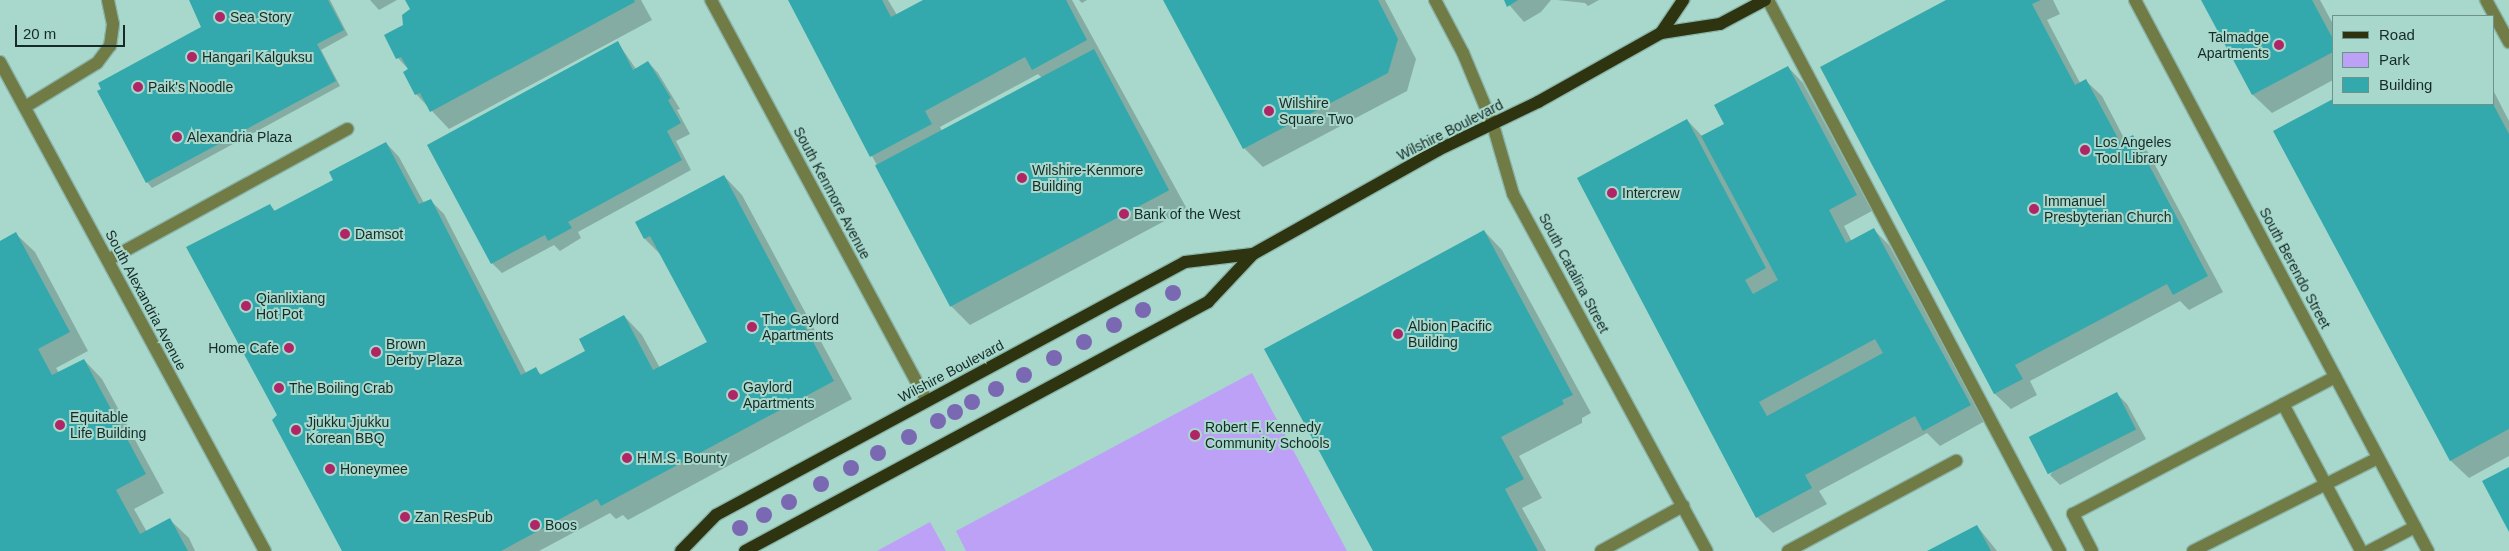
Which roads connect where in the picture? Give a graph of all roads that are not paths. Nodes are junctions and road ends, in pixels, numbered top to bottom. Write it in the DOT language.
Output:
graph roads {
  1 [pos="108,0"];
  2 [pos="711,0"];
  3 [pos="1435,0"];
  4 [pos="1683,0"];
  5 [pos="1767,0"];
  6 [pos="2135,0"];
  7 [pos="2486,0"];
  8 [pos="1661,33"];
  9 [pos="2509,42"];
  10 [pos="0,62"];
  11 [pos="24,107"];
  12 [pos="1492,126"];
  13 [pos="347,129"];
  14 [pos="1253,254"];
  15 [pos="108,260"];
  16 [pos="2335,377"];
  17 [pos="927,401"];
  18 [pos="2284,404"];
  19 [pos="2378,458"];
  20 [pos="1956,461"];
  21 [pos="2326,484"];
  22 [pos="1683,506"];
  23 [pos="2415,527"];
  24 [pos="265,551"];
  25 [pos="681,551"];
  26 [pos="745,551"];
  27 [pos="1601,551"];
  28 [pos="1707,551"];
  29 [pos="1788,551"];
  30 [pos="2060,551"];
  31 [pos="2092,551"];
  32 [pos="2193,551"];
  33 [pos="2361,551"];
  34 [pos="2369,551"];
  35 [pos="2428,551"];
  1 -- 11 [label="street"];
  2 -- 17 [label="street, South Kenmore Avenue"];
  3 -- 12 [label="street, South Catalina Street"];
  4 -- 8 [label="main road, Wilshire Boulevard"];
  5 -- 8 [label="main road, Wilshire Boulevard"];
  5 -- 30 [label="street"];
  6 -- 16 [label="street, South Berendo Street"];
  7 -- 9 [label="street"];
  8 -- 12 [label="main road, Wilshire Boulevard"];
  10 -- 11 [label="street, South Alexandria Avenue"];
  11 -- 15 [label="street, South Alexandria Avenue"];
  12 -- 14 [label="main road, Wilshire Boulevard"];
  12 -- 22 [label="street, South Catalina Street"];
  13 -- 15 [label="street"];
  14 -- 17 [label="main road, Wilshire Boulevard"];
  14 -- 26 [label="main road, Wilshire Boulevard"];
  15 -- 24 [label="street, South Alexandria Avenue"];
  16 -- 18 [label="street"];
  16 -- 19 [label="street, South Berendo Street"];
  17 -- 25 [label="main road, Wilshire Boulevard"];
  18 -- 21 [label="street"];
  18 -- 31 [label="street"];
  19 -- 21 [label="street"];
  19 -- 23 [label="street, South Berendo Street"];
  20 -- 29 [label="street"];
  21 -- 32 [label="street"];
  21 -- 33 [label="street"];
  22 -- 27 [label="street"];
  22 -- 28 [label="street, South Catalina Street"];
  23 -- 34 [label="street"];
  23 -- 35 [label="street, South Berendo Street"];
}
